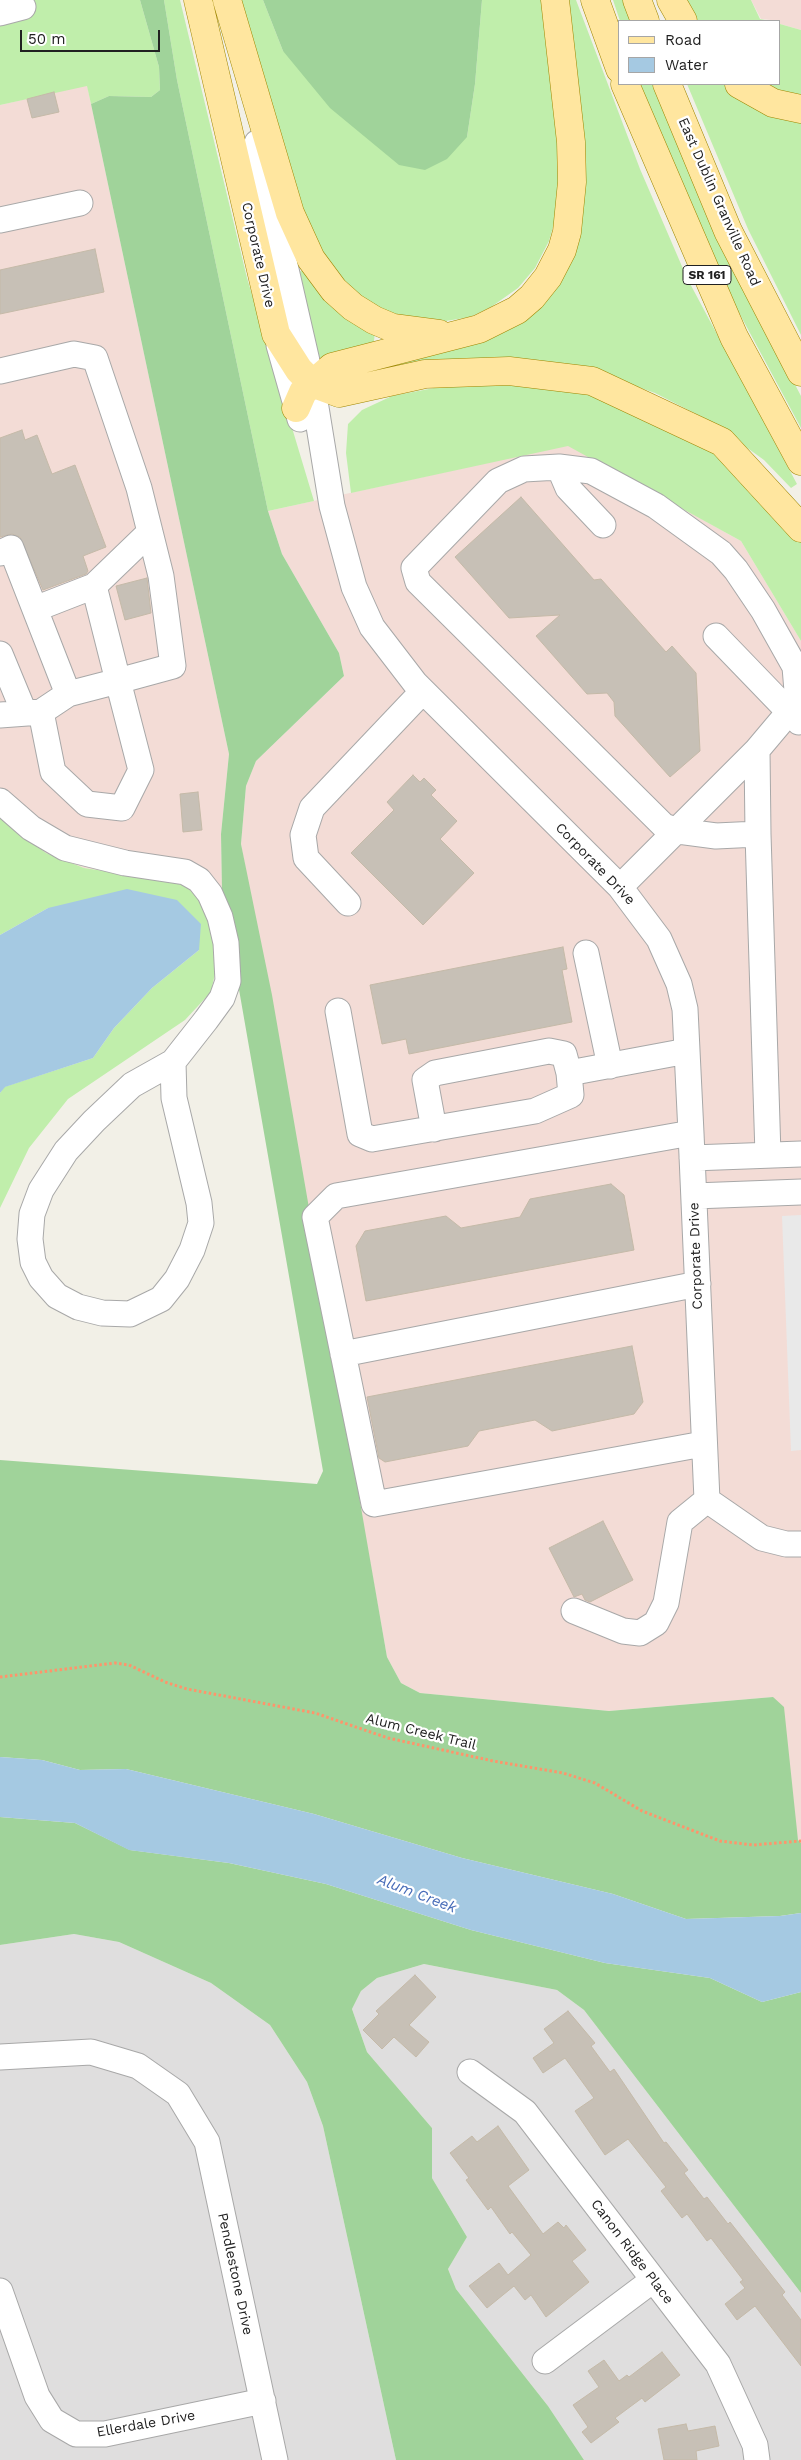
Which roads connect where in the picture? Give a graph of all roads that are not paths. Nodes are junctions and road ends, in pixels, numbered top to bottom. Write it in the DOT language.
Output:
graph roads {
  1 [pos="198,0"];
  2 [pos="226,0"];
  3 [pos="555,0"];
  4 [pos="596,0"];
  5 [pos="637,0"];
  6 [pos="671,0"];
  7 [pos="645,20"];
  8 [pos="682,20"];
  9 [pos="618,63"];
  10 [pos="625,85"];
  11 [pos="668,85"];
  12 [pos="741,85"];
  13 [pos="801,109"];
  14 [pos="80,203"];
  15 [pos="0,220"];
  16 [pos="276,334"];
  17 [pos="458,335"];
  18 [pos="0,371"];
  19 [pos="801,372"];
  20 [pos="312,383"];
  21 [pos="296,408"];
  22 [pos="801,462"];
  23 [pos="559,467"];
  24 [pos="332,506"];
  25 [pos="603,525"];
  26 [pos="801,528"];
  27 [pos="150,532"];
  28 [pos="0,553"];
  29 [pos="94,586"];
  30 [pos="35,609"];
  31 [pos="716,636"];
  32 [pos="0,654"];
  33 [pos="118,681"];
  34 [pos="423,691"];
  35 [pos="68,694"];
  36 [pos="22,713"];
  37 [pos="795,718"];
  38 [pos="757,750"];
  39 [pos="0,802"];
  40 [pos="678,831"];
  41 [pos="758,834"];
  42 [pos="620,887"];
  43 [pos="348,903"];
  44 [pos="586,953"];
  45 [pos="338,1011"];
  46 [pos="687,1051"];
  47 [pos="173,1062"];
  48 [pos="610,1066"];
  49 [pos="569,1073"];
  50 [pos="434,1129"];
  51 [pos="691,1133"];
  52 [pos="801,1154"];
  53 [pos="768,1155"];
  54 [pos="692,1158"];
  55 [pos="801,1192"];
  56 [pos="694,1196"];
  57 [pos="698,1284"];
  58 [pos="343,1354"];
  59 [pos="704,1444"];
  60 [pos="707,1500"];
  61 [pos="801,1544"];
  62 [pos="574,1611"];
  63 [pos="0,2057"];
  64 [pos="470,2072"];
  65 [pos="653,2280"];
  66 [pos="0,2291"];
  67 [pos="545,2361"];
  68 [pos="263,2401"];
  69 [pos="275,2460"];
  70 [pos="757,2460"];
  1 -- 16 [label="main road, Corporate Drive"];
  2 -- 17 [label="main road"];
  2 -- 20 [label="street, Corporate Drive"];
  3 -- 17 [label="main road"];
  4 -- 9 [label="main road"];
  5 -- 7 [label="main road"];
  6 -- 8 [label="main road"];
  10 -- 22 [label="main road, SR 161"];
  11 -- 19 [label="main road, East Dublin Granville Road / SR 161"];
  12 -- 13 [label="main road"];
  14 -- 15 [label="street"];
  16 -- 20 [label="main road"];
  16 -- 21 [label="street, Corporate Drive"];
  17 -- 20 [label="main road"];
  18 -- 27 [label="street"];
  20 -- 21 [label="main road"];
  20 -- 24 [label="street, Corporate Drive"];
  20 -- 26 [label="main road"];
  21 -- 24 [label="street, Corporate Drive"];
  23 -- 25 [label="street"];
  23 -- 37 [label="street"];
  23 -- 40 [label="street"];
  24 -- 34 [label="street, Corporate Drive"];
  27 -- 29 [label="street"];
  27 -- 33 [label="street"];
  28 -- 30 [label="street"];
  29 -- 30 [label="street"];
  29 -- 33 [label="street"];
  30 -- 35 [label="street"];
  31 -- 37 [label="street"];
  32 -- 36 [label="street"];
  33 -- 35 [label="street"];
  33 -- 36 [label="street"];
  34 -- 42 [label="street, Corporate Drive"];
  34 -- 43 [label="street"];
  35 -- 36 [label="street"];
  37 -- 38 [label="street"];
  38 -- 40 [label="street"];
  38 -- 41 [label="street"];
  39 -- 47 [label="street"];
  40 -- 41 [label="street"];
  40 -- 42 [label="street"];
  41 -- 53 [label="street"];
  42 -- 46 [label="street, Corporate Drive"];
  44 -- 48 [label="street"];
  45 -- 50 [label="street"];
  46 -- 48 [label="street"];
  46 -- 51 [label="street, Corporate Drive"];
  47 -- 47 [label="street"];
  48 -- 49 [label="street"];
  49 -- 50 [label="street"];
  49 -- 50 [label="street"];
  51 -- 54 [label="street, Corporate Drive"];
  51 -- 58 [label="street"];
  52 -- 53 [label="street"];
  53 -- 54 [label="street"];
  54 -- 56 [label="street, Corporate Drive"];
  55 -- 56 [label="street"];
  56 -- 57 [label="street, Corporate Drive"];
  57 -- 58 [label="street"];
  57 -- 59 [label="street, Corporate Drive"];
  58 -- 59 [label="street"];
  59 -- 60 [label="street, Corporate Drive"];
  60 -- 61 [label="street"];
  60 -- 62 [label="street"];
  63 -- 68 [label="street, Pendlestone Drive"];
  64 -- 65 [label="street, Canon Ridge Place"];
  65 -- 67 [label="street"];
  65 -- 70 [label="street, Canon Ridge Place"];
  66 -- 68 [label="street, Ellerdale Drive"];
  68 -- 69 [label="street, Pendlestone Drive"];
}
